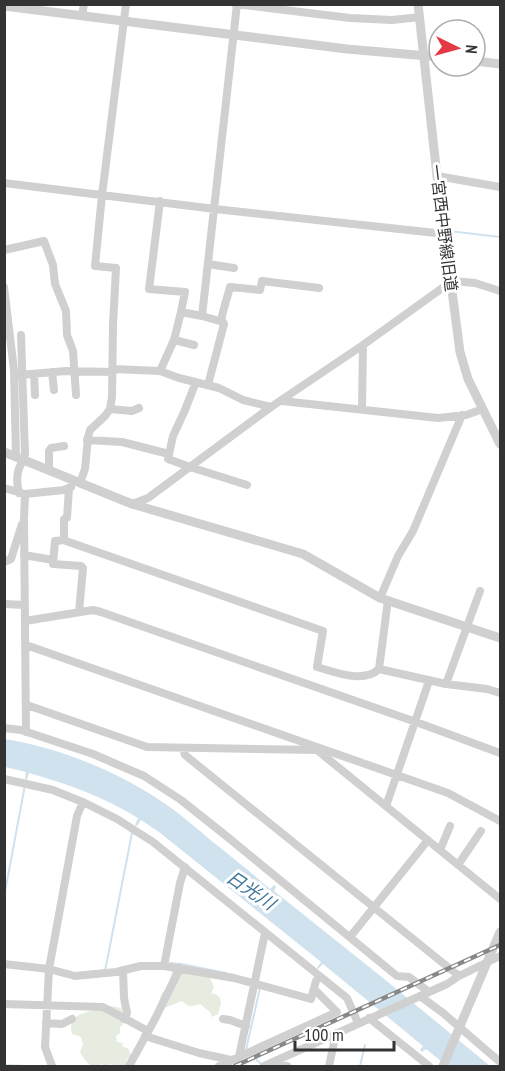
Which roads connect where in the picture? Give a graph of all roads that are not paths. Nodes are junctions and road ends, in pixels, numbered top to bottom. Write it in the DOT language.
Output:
graph roads {
  1 [pos="84,4"];
  2 [pos="126,4"];
  3 [pos="418,4"];
  4 [pos="237,5"];
  5 [pos="4,6"];
  6 [pos="82,16"];
  7 [pos="420,17"];
  8 [pos="124,21"];
  9 [pos="234,35"];
  10 [pos="424,56"];
  11 [pos="427,56"];
  12 [pos="437,176"];
  13 [pos="4,183"];
  14 [pos="501,187"];
  15 [pos="102,195"];
  16 [pos="160,201"];
  17 [pos="215,209"];
  18 [pos="444,234"];
  19 [pos="4,250"];
  20 [pos="208,264"];
  21 [pos="234,268"];
  22 [pos="452,281"];
  23 [pos="4,287"];
  24 [pos="319,288"];
  25 [pos="501,291"];
  26 [pos="181,312"];
  27 [pos="202,316"];
  28 [pos="221,321"];
  29 [pos="21,335"];
  30 [pos="174,340"];
  31 [pos="194,345"];
  32 [pos="363,345"];
  33 [pos="75,371"];
  34 [pos="113,371"];
  35 [pos="160,371"];
  36 [pos="52,372"];
  37 [pos="34,374"];
  38 [pos="18,375"];
  39 [pos="196,382"];
  40 [pos="208,385"];
  41 [pos="54,390"];
  42 [pos="35,394"];
  43 [pos="76,395"];
  44 [pos="282,401"];
  45 [pos="271,407"];
  46 [pos="139,408"];
  47 [pos="110,409"];
  48 [pos="362,409"];
  49 [pos="483,409"];
  50 [pos="462,415"];
  51 [pos="496,424"];
  52 [pos="87,440"];
  53 [pos="501,444"];
  54 [pos="64,446"];
  55 [pos="4,452"];
  56 [pos="170,454"];
  57 [pos="22,457"];
  58 [pos="190,467"];
  59 [pos="49,470"];
  60 [pos="75,484"];
  61 [pos="247,485"];
  62 [pos="4,488"];
  63 [pos="22,494"];
  64 [pos="132,504"];
  65 [pos="24,520"];
  66 [pos="65,540"];
  67 [pos="24,557"];
  68 [pos="53,560"];
  69 [pos="8,561"];
  70 [pos="480,591"];
  71 [pos="384,599"];
  72 [pos="4,604"];
  73 [pos="25,605"];
  74 [pos="79,612"];
  75 [pos="25,621"];
  76 [pos="467,627"];
  77 [pos="501,638"];
  78 [pos="26,645"];
  79 [pos="379,669"];
  80 [pos="429,681"];
  81 [pos="446,684"];
  82 [pos="501,693"];
  83 [pos="27,705"];
  84 [pos="416,722"];
  85 [pos="4,728"];
  86 [pos="26,732"];
  87 [pos="183,748"];
  88 [pos="318,749"];
  89 [pos="501,753"];
  90 [pos="397,774"];
  91 [pos="4,779"];
  92 [pos="83,802"];
  93 [pos="386,806"];
  94 [pos="501,821"];
  95 [pos="450,826"];
  96 [pos="481,831"];
  97 [pos="428,840"];
  98 [pos="440,850"];
  99 [pos="458,865"];
  100 [pos="185,867"];
  101 [pos="501,899"];
  102 [pos="374,907"];
  103 [pos="501,932"];
  104 [pos="266,933"];
  105 [pos="350,937"];
  106 [pos="501,956"];
  107 [pos="487,963"];
  108 [pos="4,964"];
  109 [pos="164,966"];
  110 [pos="180,968"];
  111 [pos="49,969"];
  112 [pos="123,970"];
  113 [pos="459,976"];
  114 [pos="254,983"];
  115 [pos="429,992"];
  116 [pos="420,996"];
  117 [pos="4,1004"];
  118 [pos="47,1006"];
  119 [pos="124,1018"];
  120 [pos="369,1018"];
  121 [pos="72,1019"];
  122 [pos="223,1019"];
  123 [pos="46,1023"];
  124 [pos="358,1023"];
  125 [pos="246,1026"];
  126 [pos="460,1027"];
  127 [pos="336,1033"];
  128 [pos="147,1034"];
  129 [pos="501,1049"];
  130 [pos="498,1059"];
  131 [pos="236,1062"];
  132 [pos="268,1065"];
  133 [pos="52,1066"];
  134 [pos="129,1066"];
  135 [pos="219,1066"];
  136 [pos="287,1066"];
  137 [pos="329,1066"];
  138 [pos="429,1066"];
  139 [pos="443,1066"];
  1 -- 6 [label="street"];
  2 -- 8 [label="street"];
  3 -- 7 [label="street, 一宮西中野線旧道"];
  4 -- 7 [label="street"];
  4 -- 9 [label="street"];
  5 -- 6 [label="street"];
  6 -- 8 [label="street"];
  7 -- 10 [label="street, 一宮西中野線旧道"];
  8 -- 9 [label="street"];
  8 -- 15 [label="street"];
  9 -- 10 [label="street"];
  9 -- 17 [label="street"];
  10 -- 11 [label="street"];
  10 -- 12 [label="street, 一宮西中野線旧道"];
  12 -- 14 [label="street"];
  12 -- 18 [label="street, 一宮西中野線旧道"];
  13 -- 15 [label="street"];
  15 -- 16 [label="street"];
  15 -- 34 [label="street"];
  16 -- 17 [label="street"];
  16 -- 26 [label="street"];
  17 -- 18 [label="street"];
  17 -- 20 [label="street"];
  18 -- 22 [label="street, 一宮西中野線旧道"];
  19 -- 33 [label="street"];
  20 -- 21 [label="street"];
  20 -- 27 [label="street"];
  22 -- 25 [label="street"];
  22 -- 32 [label="street"];
  22 -- 49 [label="street, 一宮西中野線旧道"];
  23 -- 38 [label="street"];
  24 -- 28 [label="street"];
  26 -- 27 [label="street"];
  26 -- 30 [label="street"];
  27 -- 28 [label="street"];
  28 -- 40 [label="street"];
  29 -- 38 [label="street"];
  30 -- 31 [label="street"];
  30 -- 35 [label="street"];
  32 -- 44 [label="street"];
  32 -- 48 [label="street"];
  33 -- 34 [label="street"];
  33 -- 36 [label="street"];
  33 -- 43 [label="street"];
  34 -- 35 [label="street"];
  34 -- 47 [label="street"];
  35 -- 39 [label="street"];
  36 -- 37 [label="street"];
  36 -- 41 [label="street"];
  37 -- 38 [label="street"];
  37 -- 42 [label="street"];
  38 -- 57 [label="street"];
  39 -- 40 [label="street"];
  39 -- 56 [label="street"];
  40 -- 45 [label="street"];
  44 -- 45 [label="street"];
  44 -- 48 [label="street"];
  45 -- 58 [label="street"];
  46 -- 47 [label="street"];
  47 -- 52 [label="street"];
  48 -- 50 [label="street"];
  49 -- 50 [label="street"];
  49 -- 51 [label="street, 一宮西中野線旧道"];
  50 -- 71 [label="street"];
  51 -- 53 [label="street, 一宮西中野線旧道"];
  52 -- 56 [label="street"];
  52 -- 60 [label="street"];
  54 -- 59 [label="street"];
  55 -- 57 [label="street"];
  56 -- 58 [label="street"];
  57 -- 59 [label="street"];
  57 -- 63 [label="street"];
  58 -- 61 [label="street"];
  58 -- 64 [label="street"];
  59 -- 60 [label="street"];
  60 -- 63 [label="street"];
  60 -- 64 [label="street"];
  60 -- 66 [label="street"];
  62 -- 63 [label="street"];
  63 -- 65 [label="street"];
  64 -- 71 [label="street"];
  65 -- 67 [label="street"];
  65 -- 69 [label="street"];
  66 -- 68 [label="street"];
  66 -- 79 [label="street"];
  67 -- 68 [label="street"];
  67 -- 69 [label="street"];
  67 -- 73 [label="street"];
  68 -- 74 [label="street"];
  70 -- 76 [label="street"];
  71 -- 76 [label="street"];
  71 -- 79 [label="street"];
  72 -- 73 [label="street"];
  73 -- 75 [label="street"];
  74 -- 75 [label="street"];
  74 -- 84 [label="street"];
  75 -- 78 [label="street"];
  76 -- 77 [label="street"];
  76 -- 81 [label="street"];
  78 -- 83 [label="street"];
  78 -- 88 [label="street"];
  79 -- 80 [label="street"];
  80 -- 81 [label="street"];
  80 -- 84 [label="street"];
  81 -- 82 [label="street"];
  83 -- 86 [label="street"];
  83 -- 87 [label="street"];
  84 -- 89 [label="street"];
  84 -- 90 [label="street"];
  85 -- 86 [label="street"];
  86 -- 105 [label="street"];
  87 -- 88 [label="street"];
  87 -- 102 [label="street"];
  88 -- 90 [label="street"];
  88 -- 93 [label="street"];
  90 -- 93 [label="street"];
  90 -- 94 [label="street"];
  91 -- 92 [label="street"];
  92 -- 100 [label="street"];
  92 -- 111 [label="street"];
  93 -- 97 [label="street"];
  95 -- 98 [label="street"];
  96 -- 99 [label="street"];
  97 -- 98 [label="street"];
  97 -- 102 [label="street"];
  98 -- 99 [label="street"];
  99 -- 101 [label="street"];
  100 -- 104 [label="street"];
  100 -- 109 [label="street"];
  102 -- 105 [label="street"];
  102 -- 113 [label="street"];
  103 -- 107 [label="street"];
  104 -- 114 [label="street"];
  104 -- 124 [label="street"];
  105 -- 115 [label="street"];
  106 -- 107 [label="street"];
  107 -- 113 [label="street"];
  107 -- 126 [label="street"];
  108 -- 111 [label="street"];
  109 -- 110 [label="street"];
  109 -- 112 [label="street"];
  110 -- 114 [label="street"];
  110 -- 128 [label="street"];
  111 -- 112 [label="street"];
  111 -- 118 [label="street"];
  112 -- 119 [label="street"];
  113 -- 115 [label="street"];
  114 -- 125 [label="street"];
  114 -- 131 [label="street"];
  115 -- 116 [label="street"];
  116 -- 120 [label="street"];
  116 -- 126 [label="street"];
  117 -- 118 [label="street"];
  118 -- 119 [label="street"];
  118 -- 123 [label="street"];
  119 -- 128 [label="street"];
  120 -- 124 [label="street"];
  120 -- 138 [label="street"];
  121 -- 123 [label="street"];
  122 -- 125 [label="street"];
  123 -- 133 [label="street"];
  124 -- 127 [label="street"];
  125 -- 131 [label="street"];
  126 -- 130 [label="street"];
  126 -- 139 [label="street"];
  127 -- 132 [label="street"];
  127 -- 137 [label="street"];
  128 -- 131 [label="street"];
  128 -- 134 [label="street"];
  129 -- 130 [label="street"];
  131 -- 135 [label="street"];
  132 -- 136 [label="street"];
}
